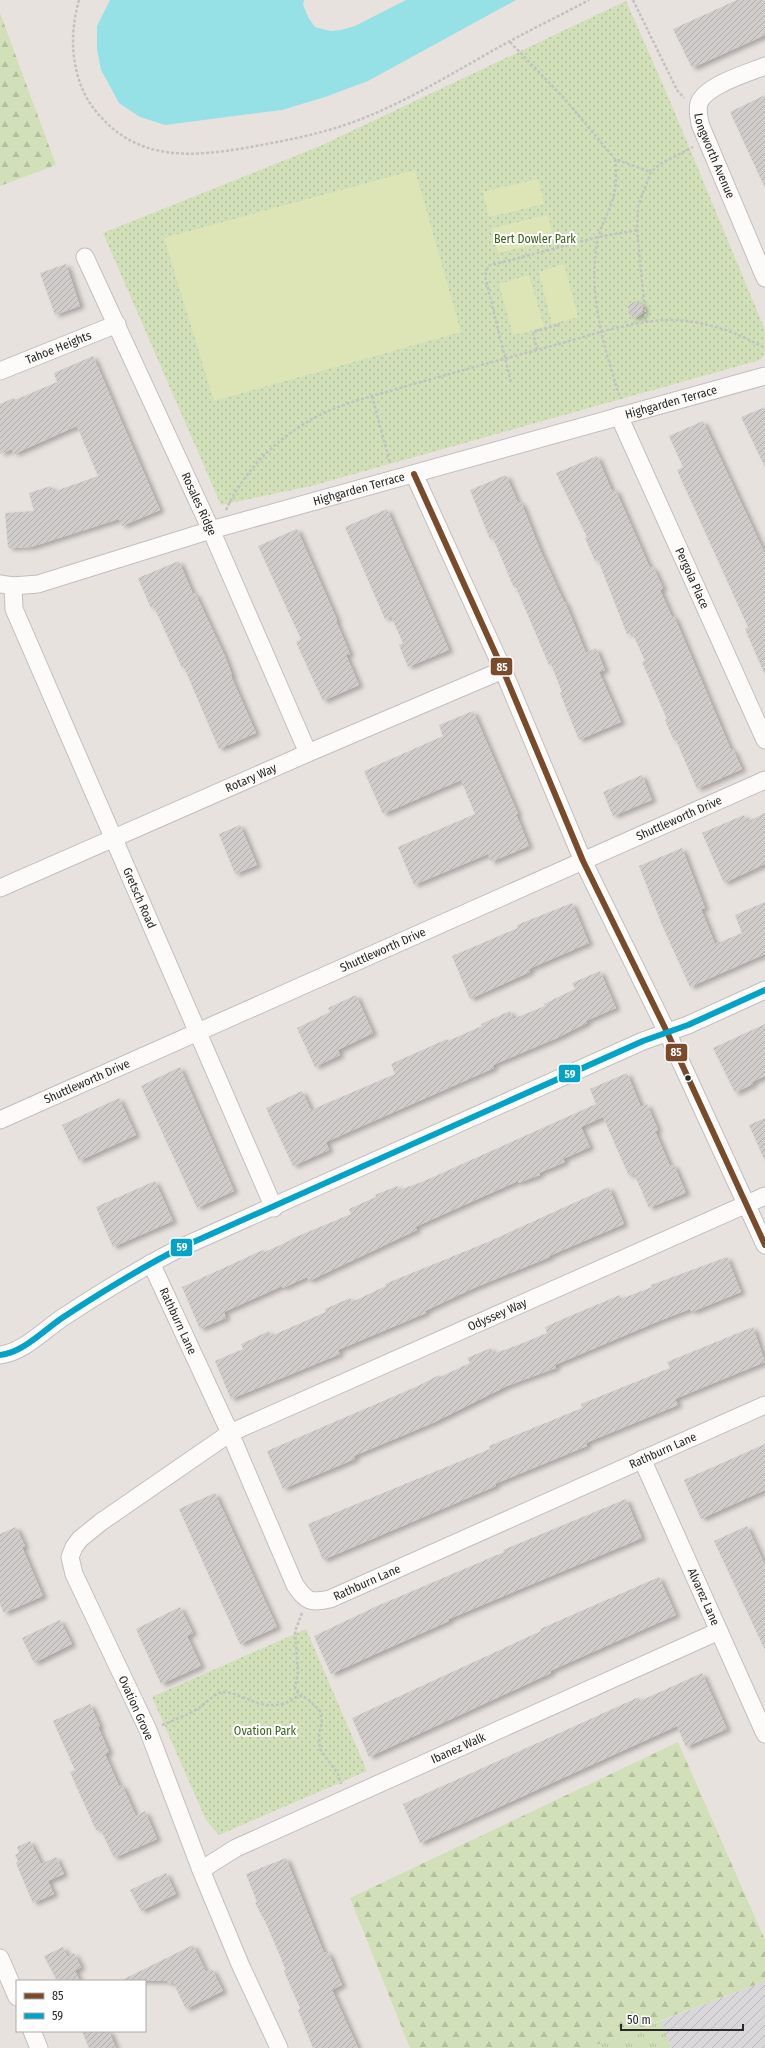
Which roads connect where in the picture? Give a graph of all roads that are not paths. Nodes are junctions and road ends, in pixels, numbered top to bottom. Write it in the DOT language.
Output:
graph roads {
  1 [pos="765,66"];
  2 [pos="85,257"];
  3 [pos="765,278"];
  4 [pos="117,324"];
  5 [pos="0,371"];
  6 [pos="765,376"];
  7 [pos="623,415"];
  8 [pos="414,474"];
  9 [pos="214,529"];
  10 [pos="7,585"];
  11 [pos="503,670"];
  12 [pos="765,740"];
  13 [pos="308,753"];
  14 [pos="765,780"];
  15 [pos="114,838"];
  16 [pos="583,861"];
  17 [pos="0,888"];
  18 [pos="765,990"];
  19 [pos="666,1032"];
  20 [pos="197,1034"];
  21 [pos="0,1120"];
  22 [pos="765,1196"];
  23 [pos="747,1204"];
  24 [pos="274,1208"];
  25 [pos="765,1245"];
  26 [pos="151,1263"];
  27 [pos="0,1355"];
  28 [pos="765,1404"];
  29 [pos="230,1433"];
  30 [pos="642,1459"];
  31 [pos="719,1631"];
  32 [pos="765,1734"];
  33 [pos="201,1870"];
  34 [pos="0,1958"];
  35 [pos="16,1995"];
  36 [pos="32,2032"];
  37 [pos="39,2048"];
  38 [pos="279,2048"];
  1 -- 3 [label="street, Longworth Avenue"];
  2 -- 4 [label="street, Rosales Ridge"];
  4 -- 5 [label="street, Tahoe Heights"];
  4 -- 9 [label="street, Rosales Ridge"];
  6 -- 7 [label="street, Highgarden Terrace"];
  7 -- 8 [label="street, Highgarden Terrace"];
  7 -- 12 [label="street, Pergola Place"];
  8 -- 9 [label="street, Highgarden Terrace"];
  8 -- 11 [label="street"];
  9 -- 10 [label="street, Highgarden Terrace"];
  9 -- 13 [label="street, Rosales Ridge"];
  10 -- 15 [label="street, Gretsch Road"];
  11 -- 13 [label="street, Rotary Way"];
  11 -- 16 [label="street"];
  13 -- 15 [label="street, Rotary Way"];
  14 -- 16 [label="street, Shuttleworth Drive"];
  15 -- 17 [label="street, Rotary Way"];
  15 -- 20 [label="street, Gretsch Road"];
  16 -- 19 [label="street"];
  16 -- 20 [label="street, Shuttleworth Drive"];
  18 -- 19 [label="street"];
  19 -- 23 [label="street"];
  19 -- 24 [label="street"];
  20 -- 21 [label="street, Shuttleworth Drive"];
  20 -- 24 [label="street, Gretsch Road"];
  22 -- 23 [label="street, Odyssey Way"];
  23 -- 25 [label="street"];
  23 -- 29 [label="street, Odyssey Way"];
  24 -- 26 [label="street"];
  26 -- 27 [label="street"];
  26 -- 29 [label="street, Rathburn Lane"];
  28 -- 30 [label="street, Rathburn Lane"];
  29 -- 30 [label="street, Rathburn Lane"];
  29 -- 33 [label="street, Ovation Grove"];
  30 -- 31 [label="street, Alvarez Lane"];
  31 -- 32 [label="street, Alvarez Lane"];
  31 -- 33 [label="street, Ibanez Walk"];
  33 -- 38 [label="street, Ovation Grove"];
  34 -- 35 [label="street"];
  36 -- 37 [label="street"];
}
